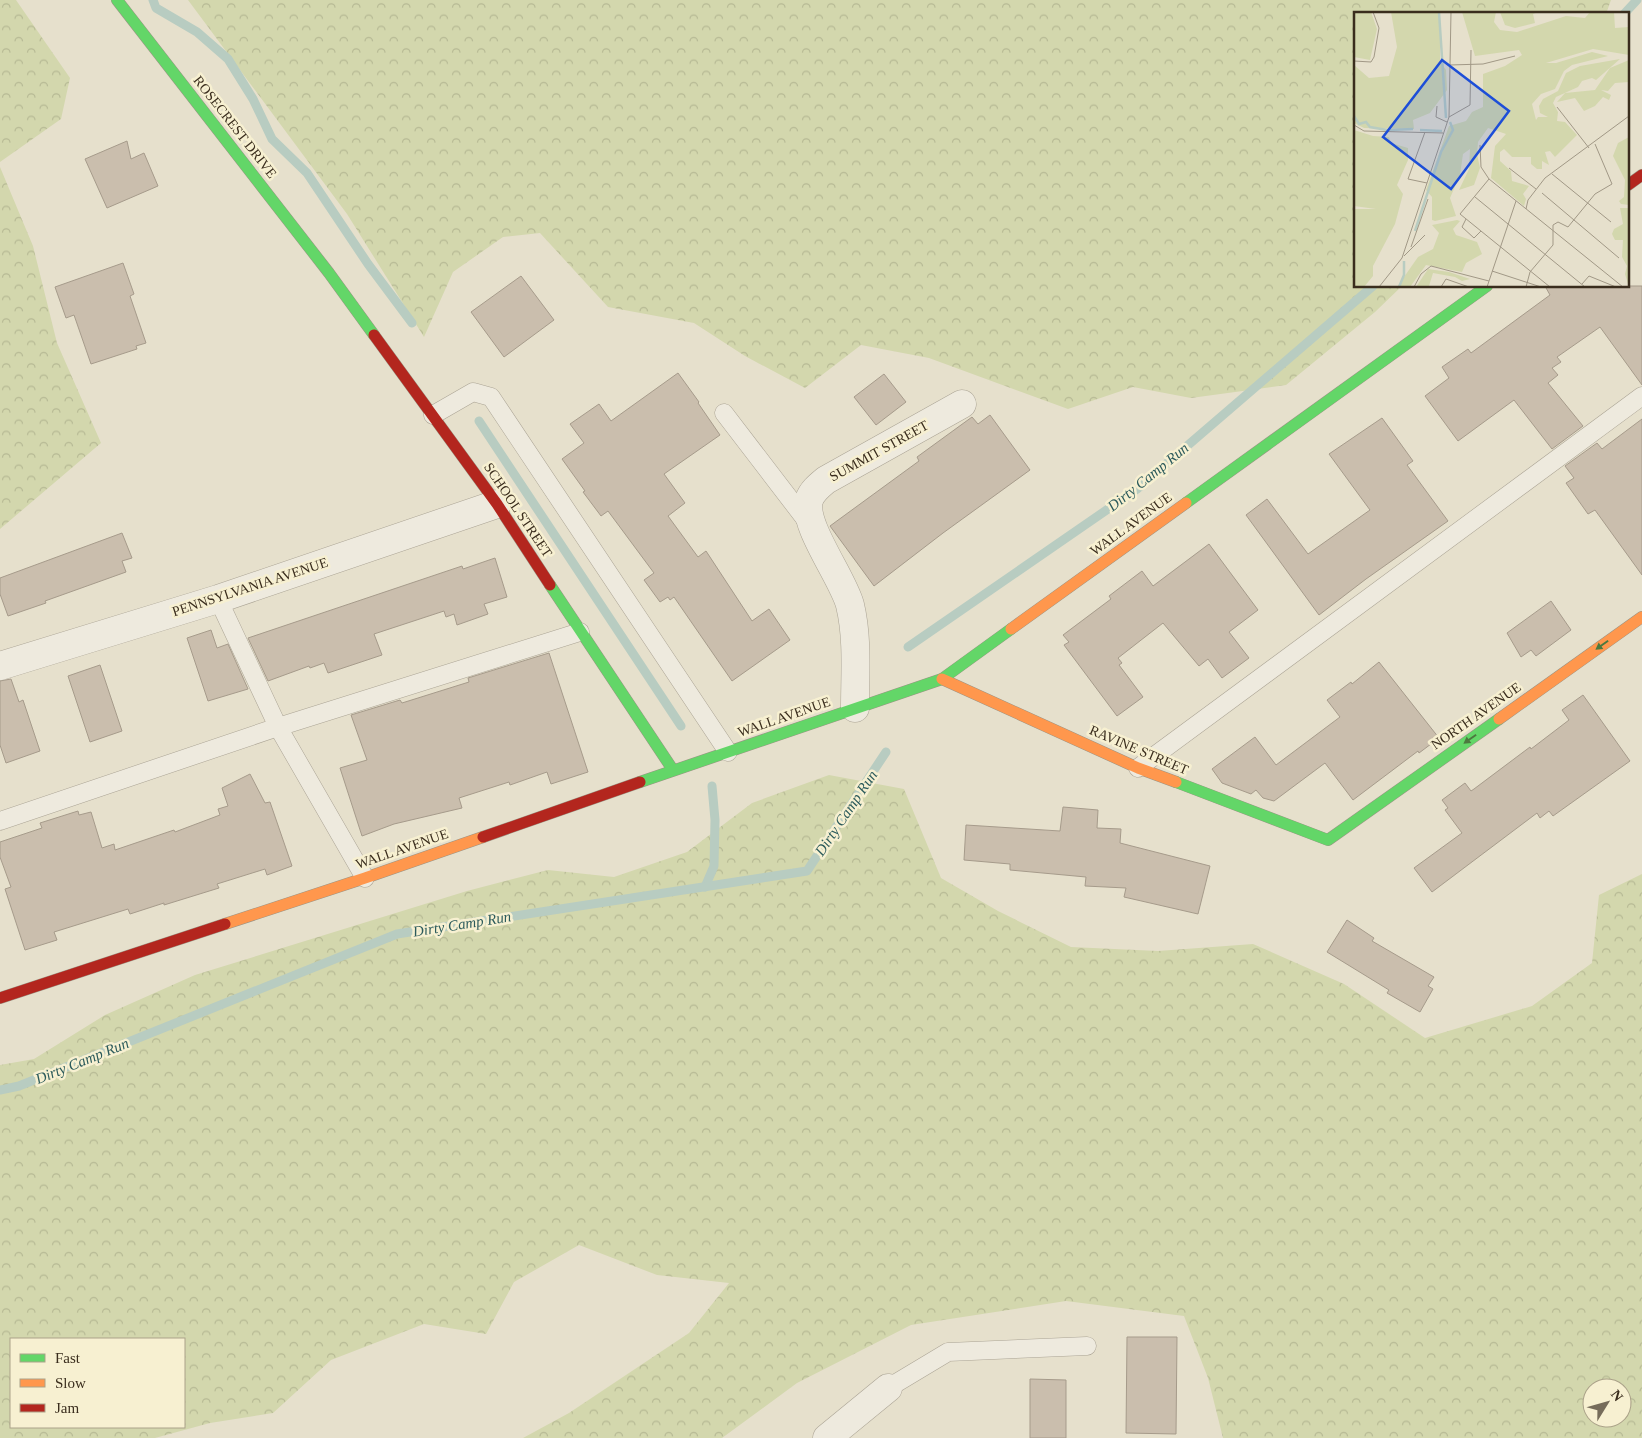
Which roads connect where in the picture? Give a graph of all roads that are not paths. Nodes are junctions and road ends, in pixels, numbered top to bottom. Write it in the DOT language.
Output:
graph roads {
  1 [pos="117,0"];
  2 [pos="1642,175"];
  3 [pos="1630,184"];
  4 [pos="329,273"];
  5 [pos="1484,288"];
  6 [pos="1642,396"];
  7 [pos="962,404"];
  8 [pos="724,413"];
  9 [pos="433,415"];
  10 [pos="498,504"];
  11 [pos="813,529"];
  12 [pos="218,599"];
  13 [pos="1642,617"];
  14 [pos="580,632"];
  15 [pos="0,666"];
  16 [pos="942,679"];
  17 [pos="855,708"];
  18 [pos="278,727"];
  19 [pos="728,752"];
  20 [pos="1138,768"];
  21 [pos="673,770"];
  22 [pos="0,821"];
  23 [pos="1328,840"];
  24 [pos="365,878"];
  25 [pos="0,998"];
  26 [pos="1086,1346"];
  27 [pos="888,1388"];
  28 [pos="827,1438"];
  1 -- 4 [label="street, ROSECREST DRIVE"];
  2 -- 3 [label="street"];
  4 -- 9 [label="street, SCHOOL STREET"];
  5 -- 16 [label="street, WALL AVENUE"];
  6 -- 20 [label="lane"];
  7 -- 11 [label="street, SUMMIT STREET"];
  8 -- 11 [label="lane"];
  9 -- 10 [label="street, SCHOOL STREET"];
  9 -- 19 [label="lane"];
  10 -- 12 [label="street, PENNSYLVANIA AVENUE"];
  10 -- 14 [label="street, SCHOOL STREET"];
  11 -- 17 [label="street, SUMMIT STREET"];
  12 -- 15 [label="street, PENNSYLVANIA AVENUE"];
  12 -- 18 [label="lane"];
  13 -- 23 [label="street, NORTH AVENUE, one-way"];
  14 -- 18 [label="lane"];
  14 -- 21 [label="street, SCHOOL STREET"];
  16 -- 17 [label="street, WALL AVENUE"];
  16 -- 20 [label="street, RAVINE STREET"];
  17 -- 19 [label="street, WALL AVENUE"];
  18 -- 22 [label="lane"];
  18 -- 24 [label="lane"];
  19 -- 21 [label="street, WALL AVENUE"];
  20 -- 23 [label="street, RAVINE STREET"];
  21 -- 24 [label="street, WALL AVENUE"];
  24 -- 25 [label="street, WALL AVENUE"];
  26 -- 27 [label="lane"];
  27 -- 28 [label="street"];
}
